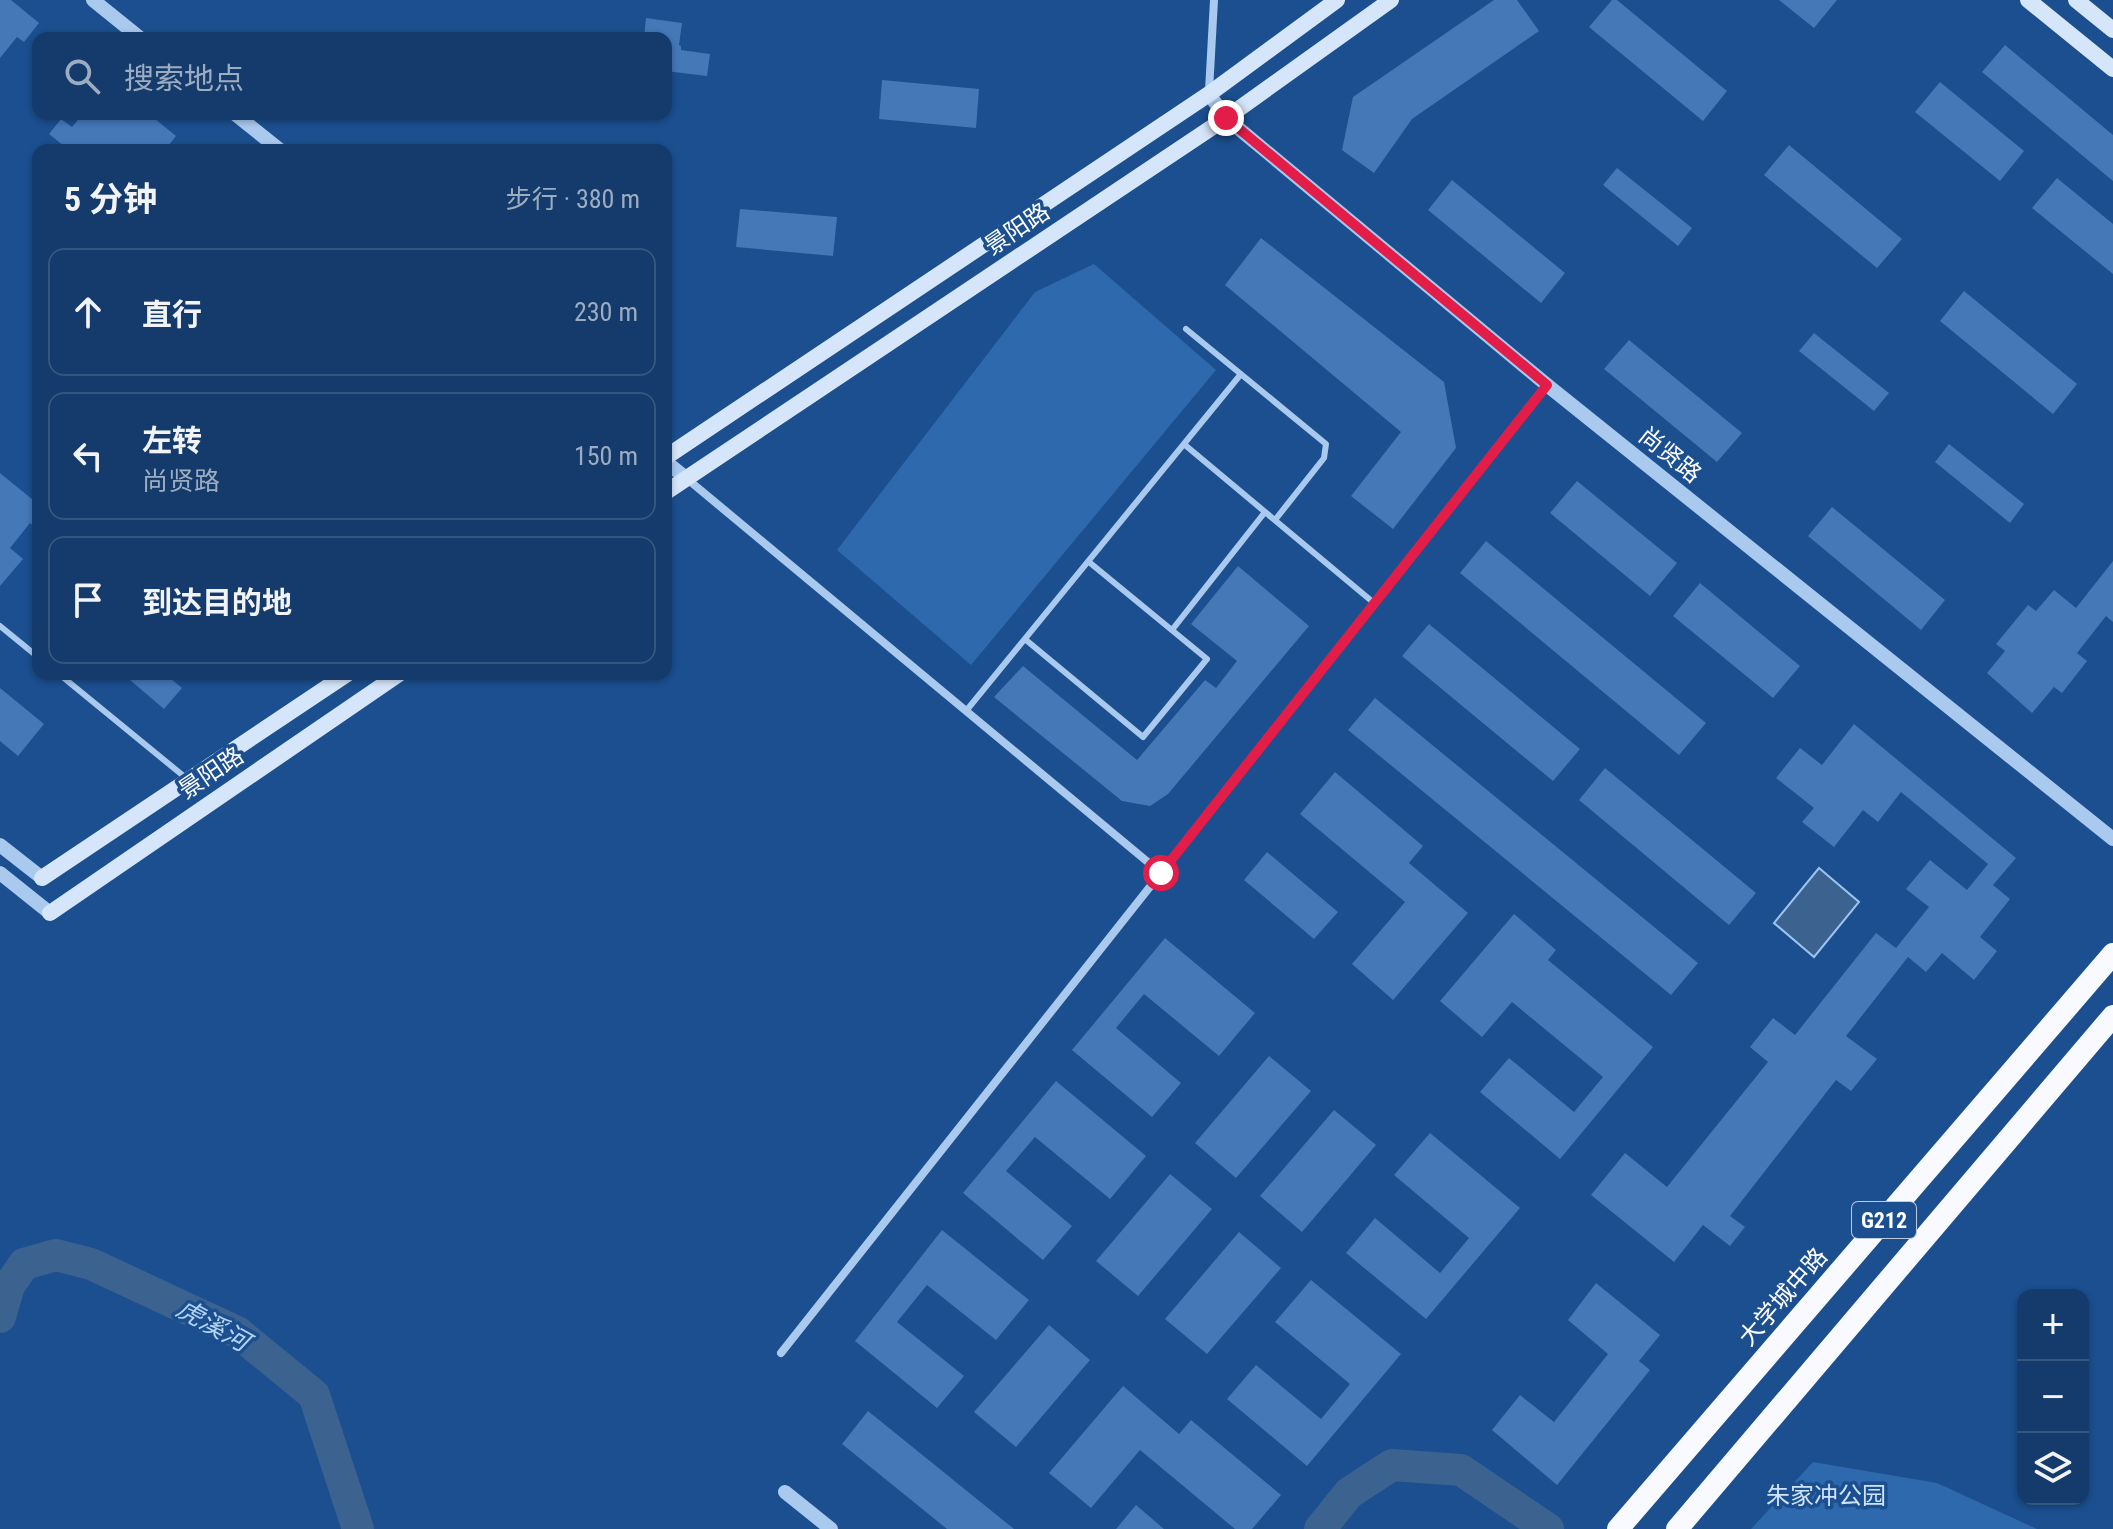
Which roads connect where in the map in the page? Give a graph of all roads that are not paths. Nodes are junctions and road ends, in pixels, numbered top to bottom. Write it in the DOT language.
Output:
graph roads {
  1 [pos="93,0"];
  2 [pos="1214,0"];
  3 [pos="1337,0"];
  4 [pos="1391,0"];
  5 [pos="2028,0"];
  6 [pos="2076,0"];
  7 [pos="2113,30"];
  8 [pos="133,32"];
  9 [pos="2113,69"];
  10 [pos="1209,94"];
  11 [pos="1226,118"];
  12 [pos="242,120"];
  13 [pos="272,144"];
  14 [pos="1186,329"];
  15 [pos="1241,374"];
  16 [pos="1547,385"];
  17 [pos="1185,445"];
  18 [pos="672,455"];
  19 [pos="672,465"];
  20 [pos="686,478"];
  21 [pos="672,488"];
  22 [pos="1265,512"];
  23 [pos="1275,520"];
  24 [pos="1089,562"];
  25 [pos="1374,603"];
  26 [pos="0,626"];
  27 [pos="1172,630"];
  28 [pos="1026,640"];
  29 [pos="32,652"];
  30 [pos="66,680"];
  31 [pos="338,680"];
  32 [pos="390,680"];
  33 [pos="966,711"];
  34 [pos="190,781"];
  35 [pos="2113,839"];
  36 [pos="0,845"];
  37 [pos="0,873"];
  38 [pos="1161,873"];
  39 [pos="42,878"];
  40 [pos="50,913"];
  41 [pos="2113,954"];
  42 [pos="2113,1016"];
  43 [pos="781,1353"];
  44 [pos="785,1492"];
  45 [pos="1682,1522"];
  46 [pos="831,1529"];
  47 [pos="1618,1529"];
  1 -- 8 [label="street"];
  2 -- 10 [label="street"];
  3 -- 10 [label="main road, 景阳路"];
  4 -- 11 [label="main road, 景阳路"];
  5 -- 9 [label="main road"];
  6 -- 7 [label="main road"];
  10 -- 11 [label="street, 尚贤路"];
  10 -- 18 [label="main road, 景阳路"];
  11 -- 16 [label="street, 尚贤路"];
  11 -- 20 [label="main road, 景阳路"];
  12 -- 13 [label="street"];
  14 -- 15 [label="lane"];
  15 -- 17 [label="lane"];
  15 -- 23 [label="lane"];
  16 -- 25 [label="street"];
  16 -- 35 [label="street, 尚贤路"];
  17 -- 22 [label="lane"];
  17 -- 24 [label="lane"];
  19 -- 20 [label="street"];
  20 -- 21 [label="main road, 景阳路"];
  20 -- 33 [label="street"];
  22 -- 23 [label="lane"];
  22 -- 27 [label="lane"];
  23 -- 25 [label="lane"];
  24 -- 27 [label="lane"];
  24 -- 28 [label="lane"];
  25 -- 38 [label="street"];
  26 -- 29 [label="lane"];
  27 -- 28 [label="lane"];
  28 -- 33 [label="lane"];
  30 -- 34 [label="lane"];
  31 -- 34 [label="main road, 景阳路"];
  32 -- 40 [label="main road, 景阳路"];
  33 -- 38 [label="street"];
  34 -- 39 [label="main road, 景阳路"];
  36 -- 39 [label="street"];
  37 -- 40 [label="street"];
  38 -- 43 [label="street"];
  41 -- 47 [label="highway, 大学城中路 / G212"];
  42 -- 45 [label="highway, G212"];
  44 -- 46 [label="street"];
}
